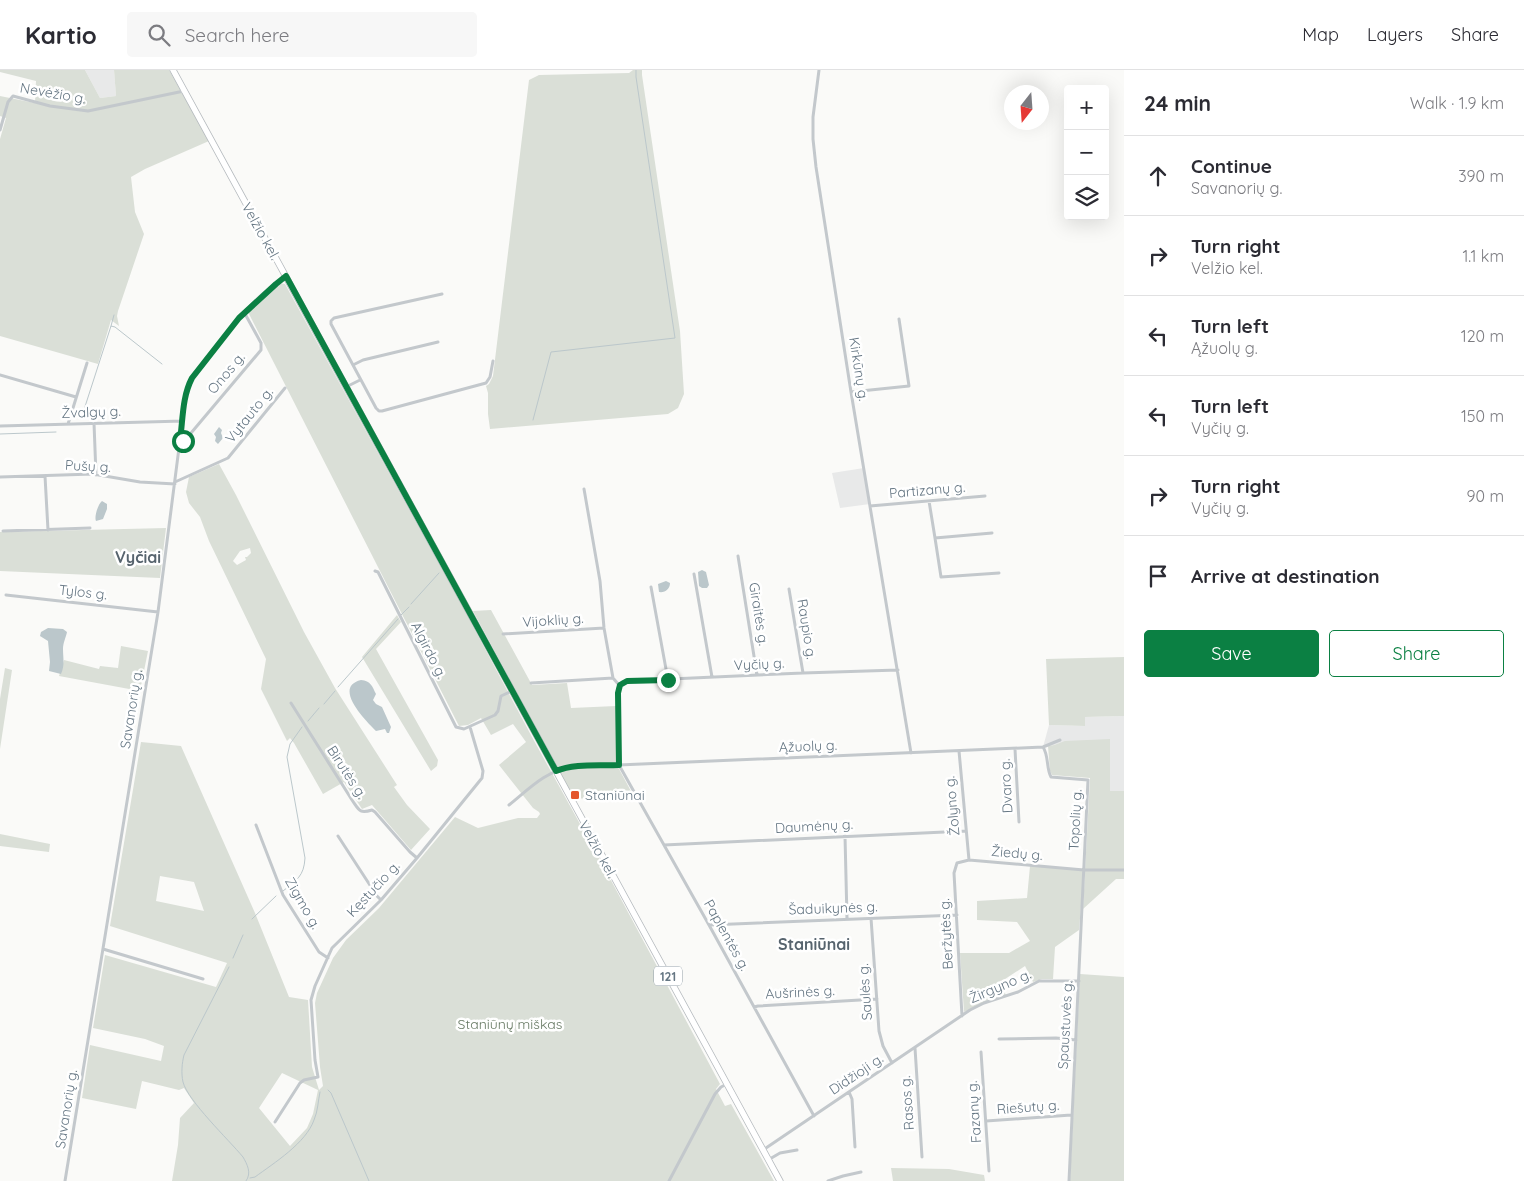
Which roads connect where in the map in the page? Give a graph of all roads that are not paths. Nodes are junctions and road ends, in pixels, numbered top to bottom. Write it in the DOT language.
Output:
graph roads {
  1 [pos="173,70"];
  2 [pos="820,70"];
  3 [pos="184,91"];
  4 [pos="0,130"];
  5 [pos="286,276"];
  6 [pos="442,294"];
  7 [pos="244,312"];
  8 [pos="899,319"];
  9 [pos="438,342"];
  10 [pos="493,361"];
  11 [pos="87,363"];
  12 [pos="353,365"];
  13 [pos="0,375"];
  14 [pos="360,380"];
  15 [pos="346,387"];
  16 [pos="285,388"];
  17 [pos="851,392"];
  18 [pos="76,397"];
  19 [pos="183,421"];
  20 [pos="94,423"];
  21 [pos="68,424"];
  22 [pos="0,426"];
  23 [pos="180,440"];
  24 [pos="96,475"];
  25 [pos="46,476"];
  26 [pos="0,477"];
  27 [pos="175,483"];
  28 [pos="584,489"];
  29 [pos="985,496"];
  30 [pos="929,501"];
  31 [pos="870,506"];
  32 [pos="90,528"];
  33 [pos="48,530"];
  34 [pos="3,531"];
  35 [pos="992,533"];
  36 [pos="935,538"];
  37 [pos="738,556"];
  38 [pos="375,571"];
  39 [pos="999,573"];
  40 [pos="694,574"];
  41 [pos="651,587"];
  42 [pos="789,589"];
  43 [pos="6,595"];
  44 [pos="158,612"];
  45 [pos="604,628"];
  46 [pos="503,634"];
  47 [pos="898,670"];
  48 [pos="802,673"];
  49 [pos="757,675"];
  50 [pos="712,677"];
  51 [pos="613,678"];
  52 [pos="668,680"];
  53 [pos="531,683"];
  54 [pos="620,685"];
  55 [pos="512,691"];
  56 [pos="290,703"];
  57 [pos="470,727"];
  58 [pos="1060,740"];
  59 [pos="1015,748"];
  60 [pos="1043,748"];
  61 [pos="959,750"];
  62 [pos="911,753"];
  63 [pos="619,765"];
  64 [pos="556,771"];
  65 [pos="509,806"];
  66 [pos="1019,822"];
  67 [pos="256,825"];
  68 [pos="966,831"];
  69 [pos="338,836"];
  70 [pos="845,836"];
  71 [pos="664,845"];
  72 [pos="417,858"];
  73 [pos="969,860"];
  74 [pos="1084,870"];
  75 [pos="1124,870"];
  76 [pos="381,900"];
  77 [pos="957,915"];
  78 [pos="871,918"];
  79 [pos="847,919"];
  80 [pos="709,925"];
  81 [pos="103,949"];
  82 [pos="328,958"];
  83 [pos="203,979"];
  84 [pos="1079,981"];
  85 [pos="876,999"];
  86 [pos="754,1007"];
  87 [pos="962,1016"];
  88 [pos="999,1039"];
  89 [pos="1076,1040"];
  90 [pos="915,1048"];
  91 [pos="981,1052"];
  92 [pos="892,1063"];
  93 [pos="727,1084"];
  94 [pos="849,1092"];
  95 [pos="1071,1115"];
  96 [pos="814,1116"];
  97 [pos="986,1121"];
  98 [pos="275,1122"];
  99 [pos="855,1148"];
  100 [pos="763,1150"];
  101 [pos="797,1150"];
  102 [pos="922,1156"];
  103 [pos="768,1160"];
  104 [pos="989,1171"];
  105 [pos="861,1172"];
  106 [pos="66,1181"];
  107 [pos="669,1181"];
  108 [pos="780,1181"];
  109 [pos="828,1181"];
  110 [pos="1069,1181"];
  1 -- 3 [label="main road, Velžio kel. / 121"];
  2 -- 17 [label="street, Kirkūnų g."];
  3 -- 4 [label="street, Nevėžio g."];
  3 -- 5 [label="main road, Velžio kel. / 121"];
  5 -- 7 [label="street, Savanorių g."];
  5 -- 15 [label="main road, Velžio kel. / 121"];
  6 -- 12 [label="street"];
  7 -- 19 [label="street, Savanorių g."];
  7 -- 23 [label="street, Onos g."];
  8 -- 17 [label="street"];
  9 -- 12 [label="street"];
  10 -- 14 [label="street"];
  11 -- 18 [label="street"];
  12 -- 14 [label="street"];
  13 -- 18 [label="street"];
  14 -- 15 [label="street"];
  15 -- 55 [label="main road, Velžio kel. / 121"];
  16 -- 27 [label="street, Vytauto g."];
  17 -- 31 [label="street, Kirkūnų g."];
  18 -- 21 [label="street"];
  19 -- 20 [label="street, Žvalgų g."];
  19 -- 23 [label="street, Savanorių g."];
  20 -- 21 [label="street, Žvalgų g."];
  20 -- 24 [label="street"];
  21 -- 22 [label="street, Žvalgų g."];
  23 -- 27 [label="street, Savanorių g."];
  24 -- 25 [label="street, Pušų g."];
  24 -- 27 [label="street, Pušų g."];
  25 -- 26 [label="street, Pušų g."];
  25 -- 33 [label="street"];
  27 -- 44 [label="street, Savanorių g."];
  28 -- 45 [label="street"];
  29 -- 30 [label="street, Partizanų g."];
  30 -- 31 [label="street, Partizanų g."];
  30 -- 36 [label="street"];
  31 -- 47 [label="street, Kirkūnų g."];
  32 -- 33 [label="street"];
  33 -- 34 [label="street"];
  35 -- 36 [label="street"];
  36 -- 39 [label="street"];
  37 -- 49 [label="street, Giraitės g."];
  38 -- 57 [label="street, Algirdo g."];
  40 -- 50 [label="street"];
  41 -- 52 [label="street"];
  42 -- 48 [label="street, Raupio g."];
  43 -- 44 [label="street, Tylos g."];
  44 -- 81 [label="street, Savanorių g."];
  45 -- 46 [label="street, Vijoklių g."];
  45 -- 51 [label="street"];
  47 -- 48 [label="street, Vyčių g."];
  47 -- 62 [label="street"];
  48 -- 49 [label="street, Vyčių g."];
  49 -- 50 [label="street, Vyčių g."];
  50 -- 52 [label="street, Vyčių g."];
  51 -- 53 [label="street"];
  51 -- 54 [label="street"];
  52 -- 54 [label="street, Vyčių g."];
  54 -- 63 [label="street"];
  55 -- 57 [label="street"];
  55 -- 64 [label="main road, Velžio kel. / 121"];
  56 -- 72 [label="street, Birutės g."];
  57 -- 72 [label="street, Kęstučio g."];
  58 -- 60 [label="street, Ąžuolų g."];
  59 -- 60 [label="street, Ąžuolų g."];
  59 -- 61 [label="street, Ąžuolų g."];
  59 -- 66 [label="street, Dvaro g."];
  60 -- 74 [label="street, Topolių g."];
  61 -- 62 [label="street, Ąžuolų g."];
  61 -- 68 [label="street, Žolyno g."];
  62 -- 63 [label="street, Ąžuolų g."];
  63 -- 64 [label="street, Ąžuolų g."];
  63 -- 71 [label="street, Paplentės g."];
  64 -- 65 [label="street"];
  64 -- 93 [label="main road, Velžio kel. / 121"];
  67 -- 82 [label="street, Zigmo g."];
  68 -- 70 [label="street, Daumėnų g."];
  68 -- 73 [label="street, Žolyno g."];
  69 -- 76 [label="street"];
  70 -- 71 [label="street, Daumėnų g."];
  70 -- 79 [label="street"];
  71 -- 80 [label="street, Paplentės g."];
  72 -- 76 [label="street, Kęstučio g."];
  73 -- 74 [label="street, Žiedų g."];
  73 -- 77 [label="street, Beržytės g."];
  74 -- 75 [label="street, Žiedų g."];
  74 -- 84 [label="street, Spaustuvės g."];
  76 -- 82 [label="street, Kęstučio g."];
  77 -- 78 [label="street, Šaduikynės g."];
  77 -- 87 [label="street, Beržytės g."];
  78 -- 79 [label="street, Šaduikynės g."];
  78 -- 85 [label="street, Saulės g."];
  79 -- 80 [label="street, Šaduikynės g."];
  80 -- 86 [label="street, Paplentės g."];
  81 -- 83 [label="street"];
  81 -- 106 [label="street, Savanorių g."];
  82 -- 98 [label="street, Kęstučio g."];
  84 -- 87 [label="street, Žirgyno g."];
  84 -- 89 [label="street, Spaustuvės g."];
  85 -- 86 [label="street, Aušrinės g."];
  85 -- 92 [label="street, Saulės g."];
  86 -- 96 [label="street, Paplentės g."];
  87 -- 90 [label="street, Didžioji g."];
  88 -- 89 [label="street"];
  89 -- 95 [label="street, Spaustuvės g."];
  90 -- 92 [label="street, Didžioji g."];
  90 -- 102 [label="street, Rasos g."];
  91 -- 97 [label="street, Fazanų g."];
  92 -- 94 [label="street, Didžioji g."];
  93 -- 100 [label="main road, Velžio kel. / 121"];
  93 -- 107 [label="street"];
  94 -- 96 [label="street, Didžioji g."];
  94 -- 99 [label="street"];
  95 -- 97 [label="street, Riešutų g."];
  95 -- 110 [label="street, Spaustuvės g."];
  96 -- 100 [label="street, Didžioji g."];
  97 -- 104 [label="street, Fazanų g."];
  100 -- 103 [label="main road, Velžio kel. / 121"];
  101 -- 103 [label="street"];
  103 -- 108 [label="main road, Velžio kel. / 121"];
  105 -- 109 [label="street"];
}
